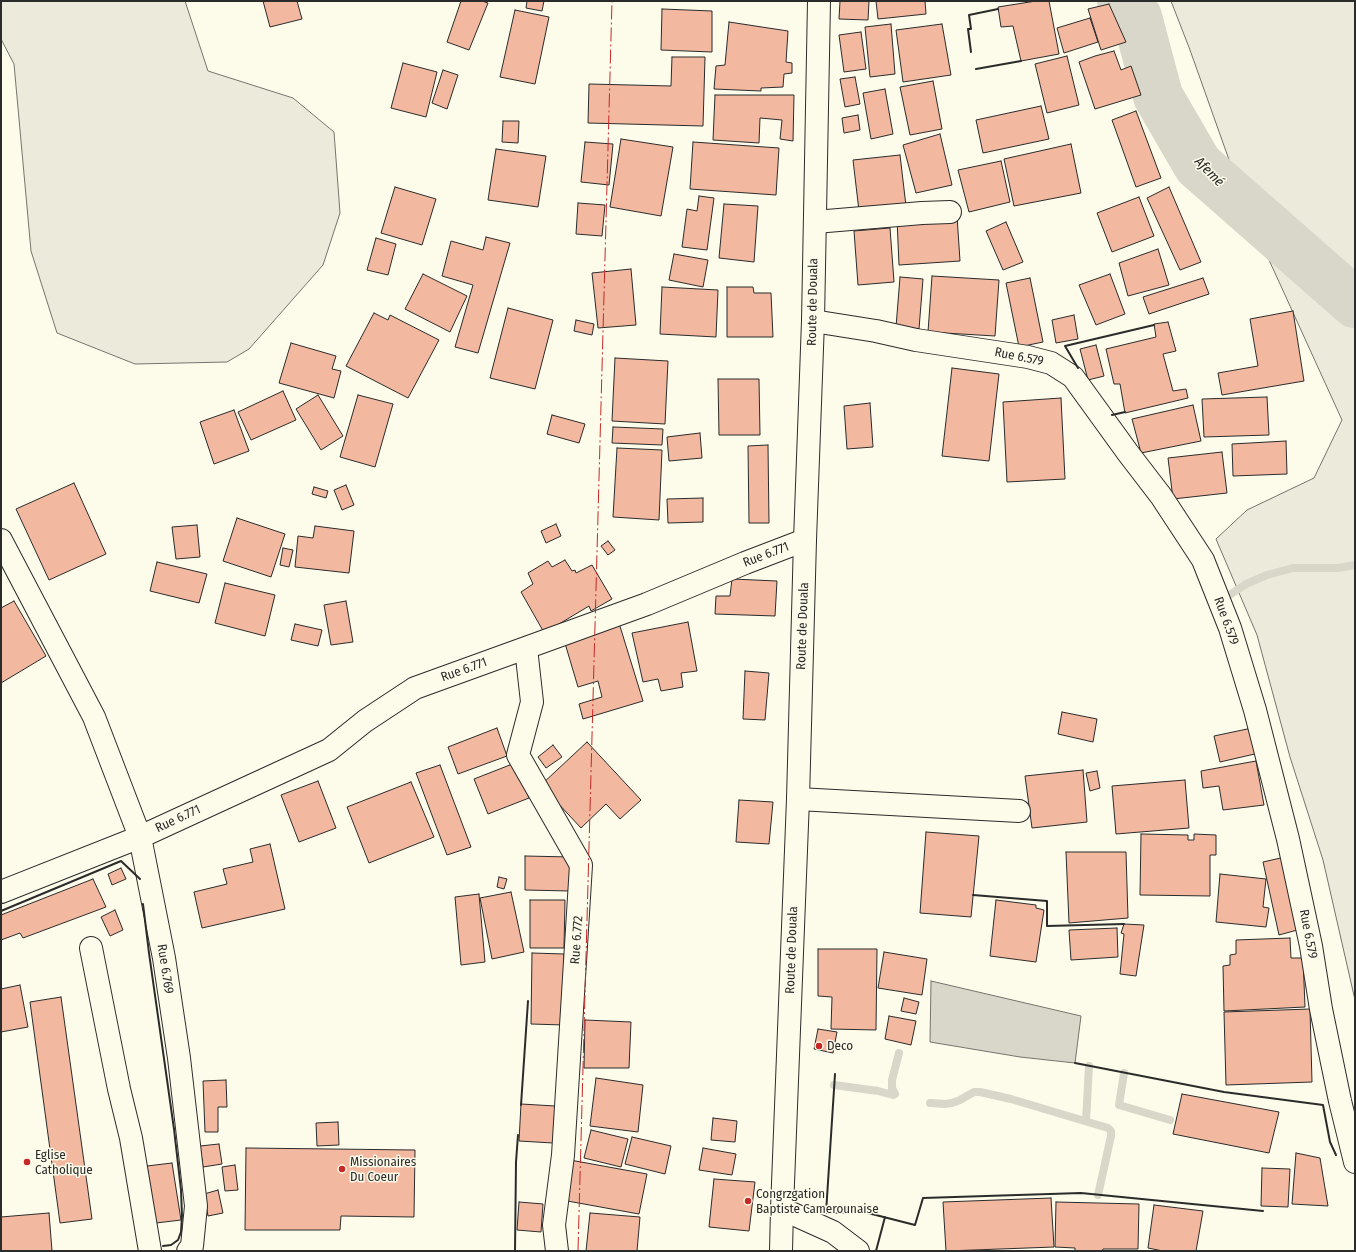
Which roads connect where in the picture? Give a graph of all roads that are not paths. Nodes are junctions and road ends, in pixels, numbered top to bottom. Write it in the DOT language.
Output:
graph roads {
  1 [pos="819,1"];
  2 [pos="950,212"];
  3 [pos="815,222"];
  4 [pos="813,321"];
  5 [pos="1,540"];
  6 [pos="805,540"];
  7 [pos="526,648"];
  8 [pos="798,799"];
  9 [pos="1019,811"];
  10 [pos="140,837"];
  11 [pos="1,892"];
  12 [pos="90,948"];
  13 [pos="1355,1162"];
  14 [pos="782,1209"];
  15 [pos="150,1251"];
  16 [pos="188,1251"];
  17 [pos="557,1251"];
  18 [pos="781,1251"];
  19 [pos="858,1251"];
  1 -- 3 [label="main road, Route de Douala"];
  2 -- 3 [label="main road"];
  3 -- 4 [label="main road, Route de Douala"];
  4 -- 6 [label="main road, Route de Douala"];
  4 -- 13 [label="main road, Rue 6.579"];
  5 -- 10 [label="main road, Rue 6.769"];
  6 -- 7 [label="main road, Rue 6.771"];
  6 -- 8 [label="main road, Route de Douala"];
  7 -- 10 [label="main road, Rue 6.771"];
  7 -- 17 [label="main road, Rue 6.772"];
  8 -- 9 [label="main road"];
  8 -- 14 [label="main road, Route de Douala"];
  10 -- 11 [label="main road"];
  10 -- 16 [label="main road, Rue 6.769"];
  12 -- 15 [label="main road"];
  14 -- 18 [label="main road, Route de Douala"];
  14 -- 19 [label="main road"];
}
